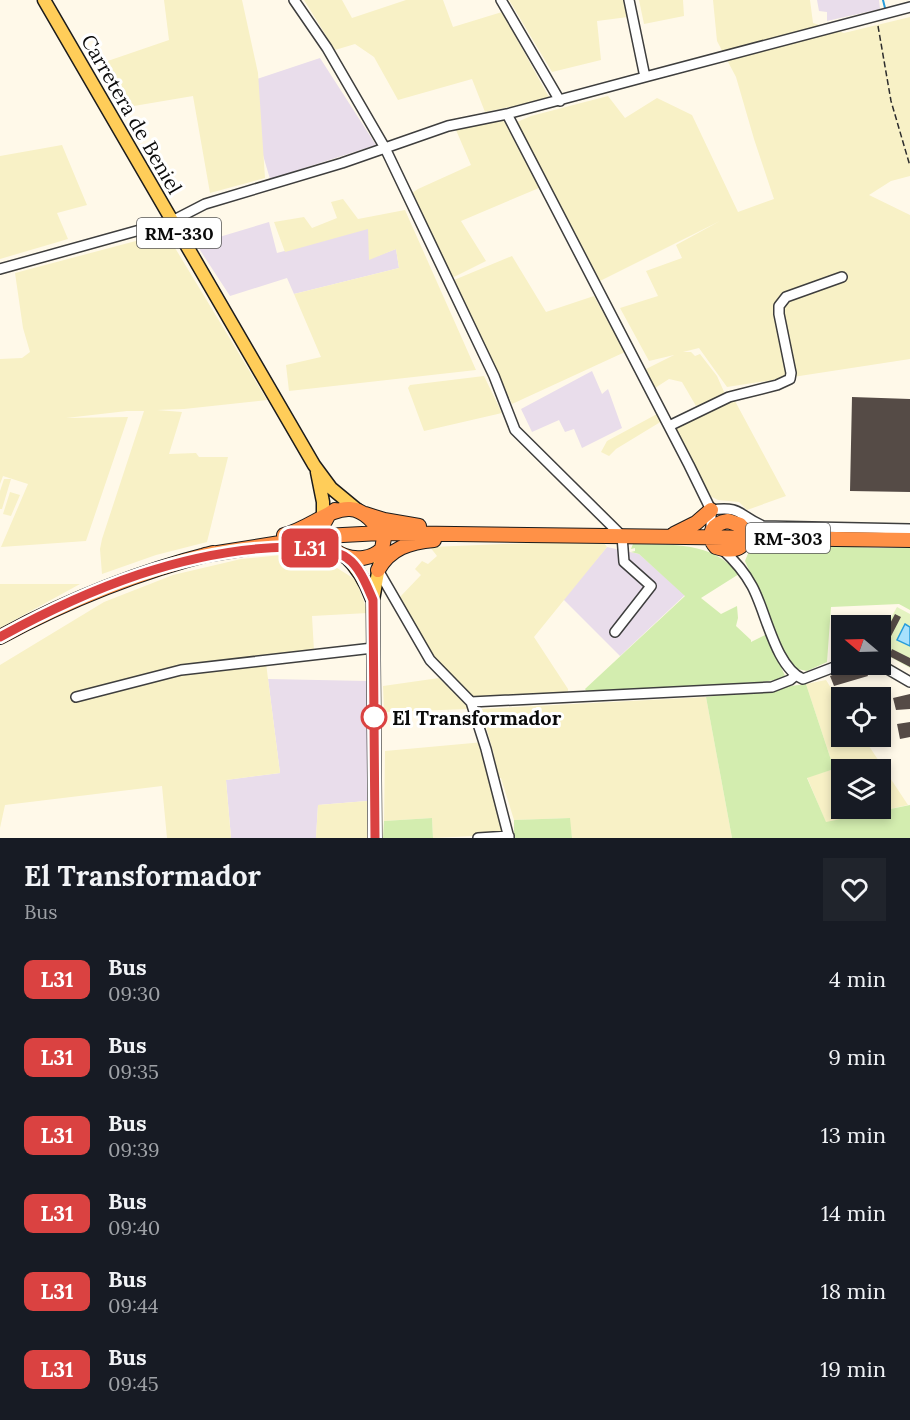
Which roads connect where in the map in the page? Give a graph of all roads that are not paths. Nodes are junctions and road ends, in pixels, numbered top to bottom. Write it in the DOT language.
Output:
graph roads {
  1 [pos="44,0"];
  2 [pos="294,0"];
  3 [pos="501,0"];
  4 [pos="629,0"];
  5 [pos="910,7"];
  6 [pos="645,77"];
  7 [pos="560,101"];
  8 [pos="507,114"];
  9 [pos="385,148"];
  10 [pos="172,222"];
  11 [pos="0,269"];
  12 [pos="842,277"];
  13 [pos="669,426"];
  14 [pos="314,465"];
  15 [pos="711,510"];
  16 [pos="360,512"];
  17 [pos="324,519"];
  18 [pos="910,529"];
  19 [pos="381,533"];
  20 [pos="499,534"];
  21 [pos="622,536"];
  22 [pos="666,536"];
  23 [pos="741,537"];
  24 [pos="910,540"];
  25 [pos="715,541"];
  26 [pos="385,552"];
  27 [pos="205,555"];
  28 [pos="345,556"];
  29 [pos="378,570"];
  30 [pos="744,572"];
  31 [pos="373,600"];
  32 [pos="615,632"];
  33 [pos="0,637"];
  34 [pos="373,648"];
  35 [pos="831,668"];
  36 [pos="891,671"];
  37 [pos="795,676"];
  38 [pos="910,682"];
  39 [pos="76,696"];
  40 [pos="471,702"];
  41 [pos="509,837"];
  42 [pos="375,838"];
  43 [pos="478,838"];
  1 -- 10 [label="main road, Carretera de Beniel / RM-330"];
  2 -- 9 [label="street"];
  3 -- 7 [label="street"];
  4 -- 6 [label="street"];
  5 -- 6 [label="street"];
  6 -- 7 [label="street"];
  7 -- 8 [label="street"];
  8 -- 9 [label="street"];
  8 -- 13 [label="street"];
  9 -- 10 [label="street"];
  9 -- 21 [label="street"];
  10 -- 11 [label="street"];
  10 -- 14 [label="main road, Carretera de Beniel / RM-330"];
  12 -- 13 [label="street"];
  13 -- 15 [label="street"];
  14 -- 16 [label="main road"];
  14 -- 17 [label="main road"];
  15 -- 18 [label="street"];
  15 -- 22 [label="highway"];
  15 -- 23 [label="street"];
  15 -- 25 [label="street"];
  16 -- 17 [label="highway"];
  16 -- 19 [label="highway"];
  16 -- 20 [label="highway"];
  17 -- 19 [label="highway, RM-303"];
  17 -- 27 [label="highway"];
  17 -- 28 [label="highway"];
  19 -- 20 [label="highway, RM-303"];
  19 -- 26 [label="highway"];
  20 -- 21 [label="highway, RM-303"];
  20 -- 26 [label="highway"];
  21 -- 22 [label="highway, RM-303"];
  21 -- 32 [label="street"];
  22 -- 25 [label="highway, RM-303"];
  23 -- 24 [label="highway, RM-303"];
  23 -- 25 [label="highway, RM-303"];
  23 -- 25 [label="highway"];
  23 -- 30 [label="street"];
  25 -- 30 [label="street"];
  26 -- 28 [label="highway"];
  26 -- 29 [label="highway"];
  27 -- 28 [label="highway"];
  27 -- 33 [label="highway"];
  28 -- 31 [label="main road"];
  29 -- 31 [label="main road"];
  29 -- 40 [label="street"];
  30 -- 37 [label="street"];
  31 -- 34 [label="main road"];
  34 -- 39 [label="street"];
  34 -- 42 [label="main road"];
  35 -- 37 [label="street"];
  36 -- 38 [label="street"];
  37 -- 40 [label="street"];
  40 -- 41 [label="street"];
  41 -- 43 [label="street"];
}
